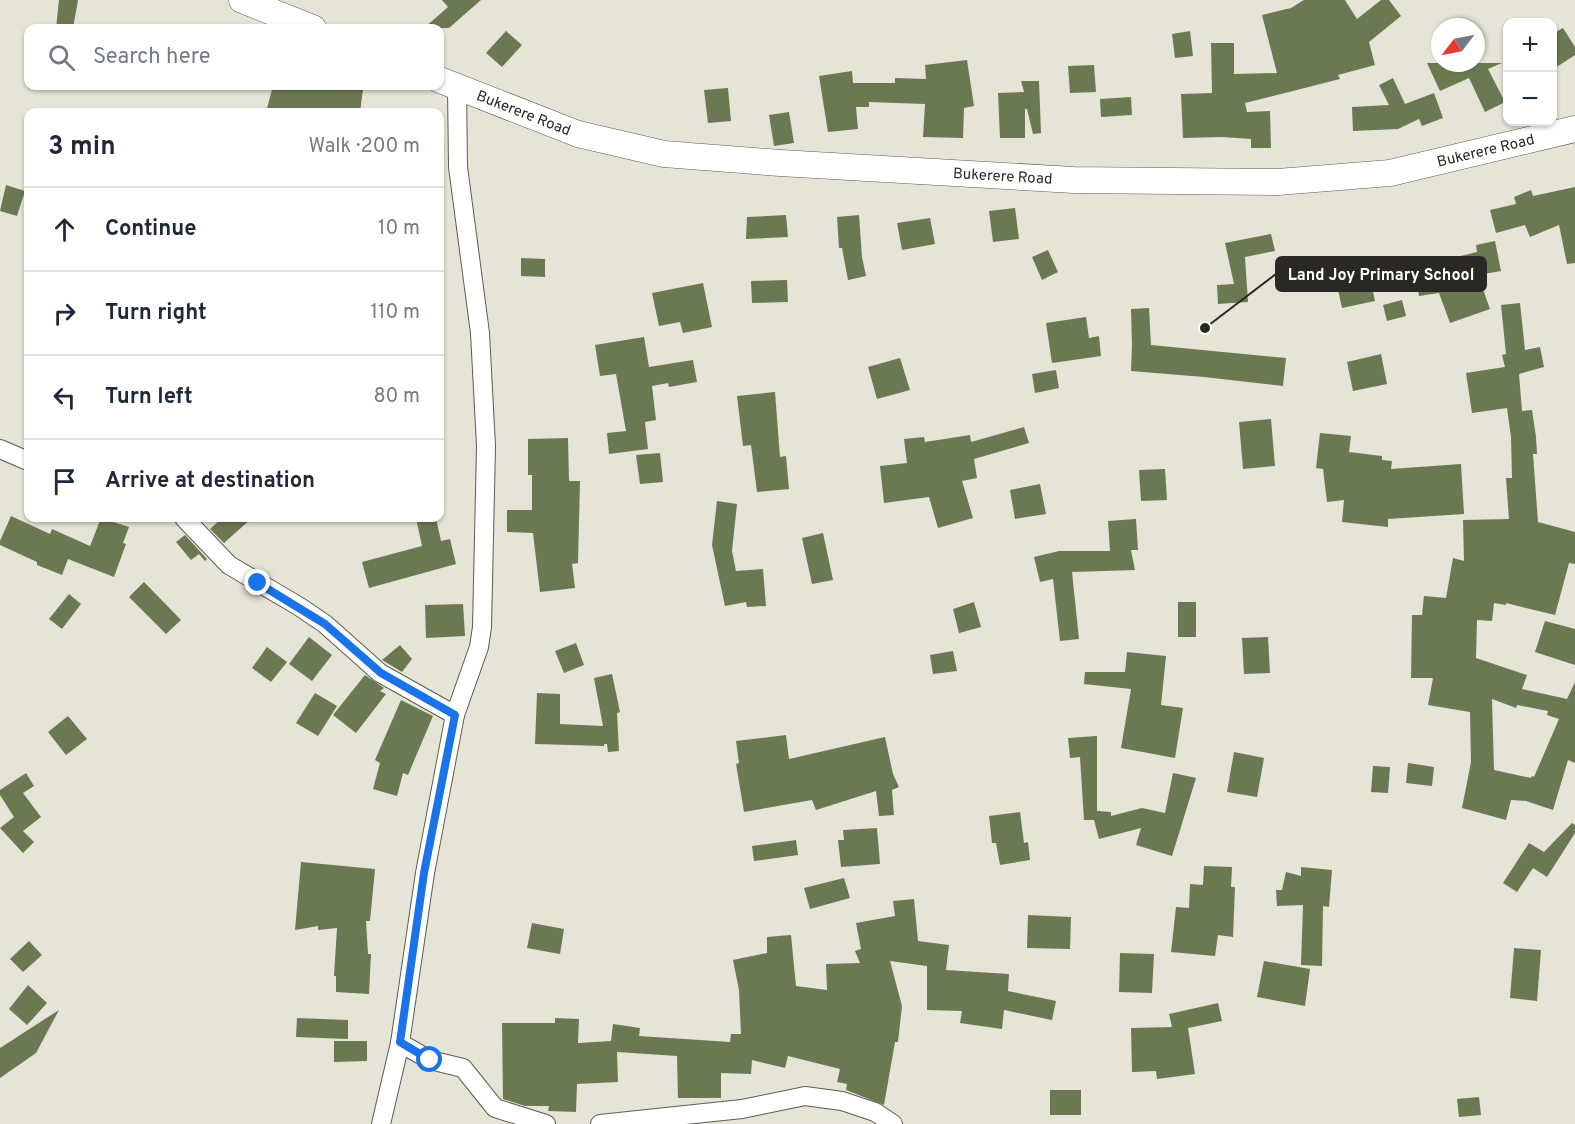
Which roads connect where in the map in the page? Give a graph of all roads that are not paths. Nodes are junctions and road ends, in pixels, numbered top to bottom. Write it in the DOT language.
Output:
graph roads {
  1 [pos="242,0"];
  2 [pos="303,24"];
  3 [pos="448,83"];
  4 [pos="1575,129"];
  5 [pos="0,449"];
  6 [pos="24,459"];
  7 [pos="188,522"];
  8 [pos="455,715"];
  9 [pos="400,1042"];
  10 [pos="381,1124"];
  11 [pos="546,1124"];
  12 [pos="600,1124"];
  13 [pos="893,1124"];
  1 -- 2 [label="street"];
  3 -- 4 [label="street, Bukerere Road"];
  3 -- 8 [label="street"];
  5 -- 6 [label="street"];
  7 -- 8 [label="street"];
  8 -- 9 [label="street"];
  9 -- 10 [label="street"];
  9 -- 11 [label="street"];
  12 -- 13 [label="street"];
}
